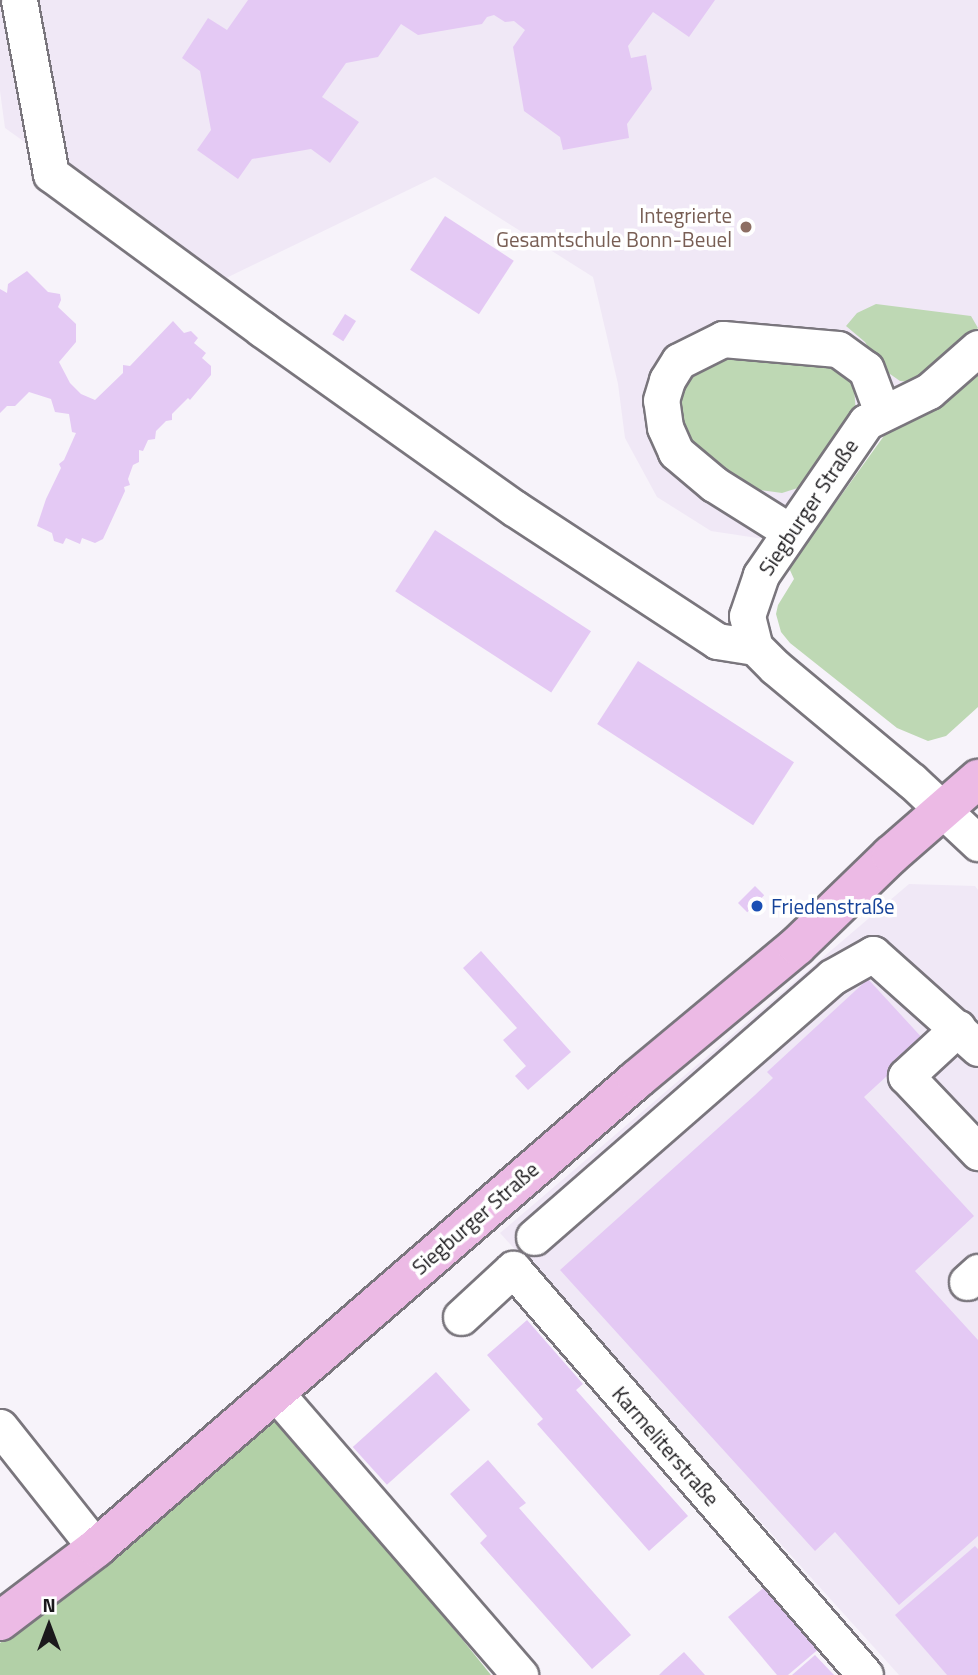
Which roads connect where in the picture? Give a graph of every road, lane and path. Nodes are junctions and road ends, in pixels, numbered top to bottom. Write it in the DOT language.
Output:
graph roads {
  1 [pos="19,0"];
  2 [pos="978,348"];
  3 [pos="882,412"];
  4 [pos="789,531"];
  5 [pos="755,647"];
  6 [pos="978,779"];
  7 [pos="944,810"];
  8 [pos="978,843"];
  9 [pos="968,1038"];
  10 [pos="978,1152"];
  11 [pos="534,1237"];
  12 [pos="461,1317"];
  13 [pos="274,1391"];
  14 [pos="0,1427"];
  15 [pos="96,1548"];
  16 [pos="0,1621"];
  17 [pos="520,1675"];
  18 [pos="865,1675"];
  1 -- 5 [label="street"];
  2 -- 3 [label="street, Siegburger Straße"];
  3 -- 4 [label="street, Siegburger Straße"];
  3 -- 4 [label="street"];
  4 -- 5 [label="street, Siegburger Straße"];
  5 -- 7 [label="street"];
  6 -- 7 [label="main road, Siegburger Straße"];
  7 -- 8 [label="street"];
  7 -- 13 [label="main road, Siegburger Straße"];
  9 -- 10 [label="street"];
  9 -- 11 [label="street"];
  12 -- 18 [label="street, Karmeliterstraße"];
  13 -- 15 [label="main road, Siegburger Straße"];
  13 -- 17 [label="street"];
  14 -- 15 [label="street"];
  15 -- 16 [label="main road, Siegburger Straße"];
}
